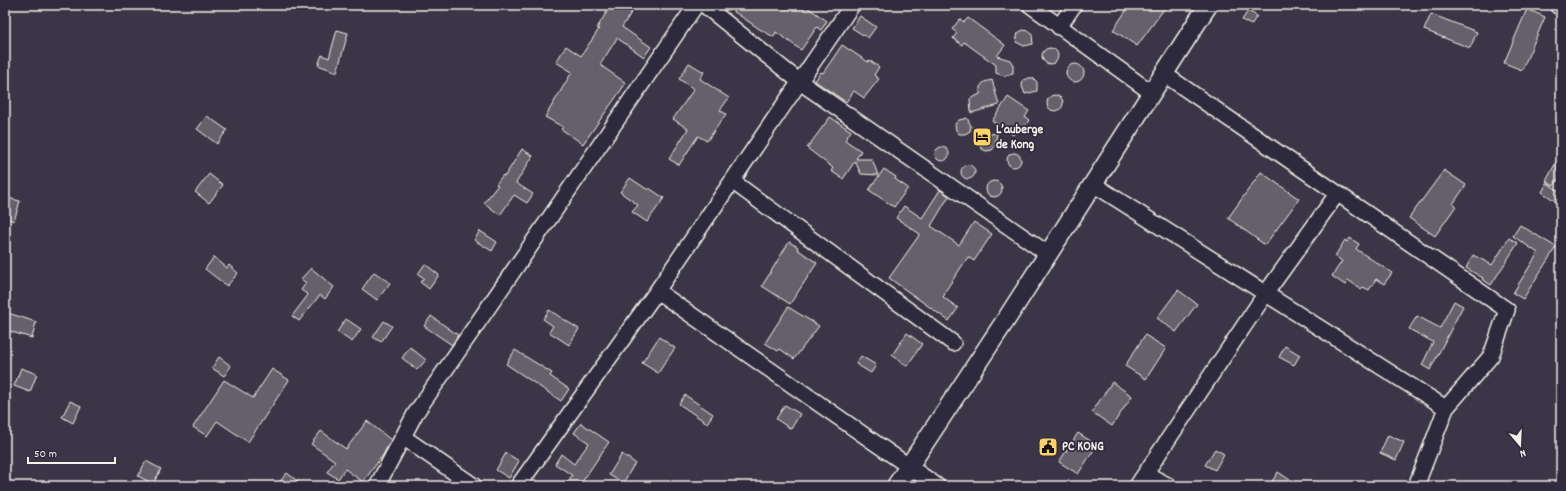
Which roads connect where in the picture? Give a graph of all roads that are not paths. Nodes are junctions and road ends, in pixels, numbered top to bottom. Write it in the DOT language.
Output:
graph roads {
  1 [pos="696,5"];
  2 [pos="704,5"];
  3 [pos="852,5"];
  4 [pos="1030,5"];
  5 [pos="1074,5"];
  6 [pos="1208,5"];
  7 [pos="1557,5"];
  8 [pos="1561,8"];
  9 [pos="1059,27"];
  10 [pos="1164,74"];
  11 [pos="800,82"];
  12 [pos="1152,93"];
  13 [pos="732,181"];
  14 [pos="1093,184"];
  15 [pos="1337,194"];
  16 [pos="1048,254"];
  17 [pos="657,291"];
  18 [pos="1266,293"];
  19 [pos="953,342"];
  20 [pos="1446,408"];
  21 [pos="403,437"];
  22 [pos="908,467"];
  23 [pos="1146,474"];
  24 [pos="377,486"];
  25 [pos="474,486"];
  26 [pos="518,486"];
  27 [pos="896,486"];
  28 [pos="937,486"];
  29 [pos="1137,486"];
  30 [pos="1169,486"];
  31 [pos="1416,486"];
  1 -- 21 [label="street"];
  2 -- 11 [label="street"];
  3 -- 11 [label="street"];
  4 -- 9 [label="street"];
  5 -- 9 [label="street"];
  6 -- 10 [label="main road"];
  7 -- 8 [label="street"];
  9 -- 12 [label="street"];
  10 -- 12 [label="main road"];
  10 -- 15 [label="street"];
  11 -- 13 [label="street"];
  11 -- 16 [label="street"];
  12 -- 14 [label="main road"];
  13 -- 17 [label="street"];
  13 -- 19 [label="street"];
  14 -- 16 [label="main road"];
  14 -- 18 [label="street"];
  15 -- 18 [label="street"];
  15 -- 20 [label="street"];
  16 -- 22 [label="main road"];
  17 -- 22 [label="street"];
  17 -- 26 [label="street"];
  18 -- 20 [label="street"];
  18 -- 23 [label="street"];
  20 -- 31 [label="street"];
  21 -- 24 [label="street"];
  21 -- 25 [label="street"];
  22 -- 27 [label="main road"];
  22 -- 28 [label="street"];
  23 -- 29 [label="street"];
  23 -- 30 [label="street"];
}
